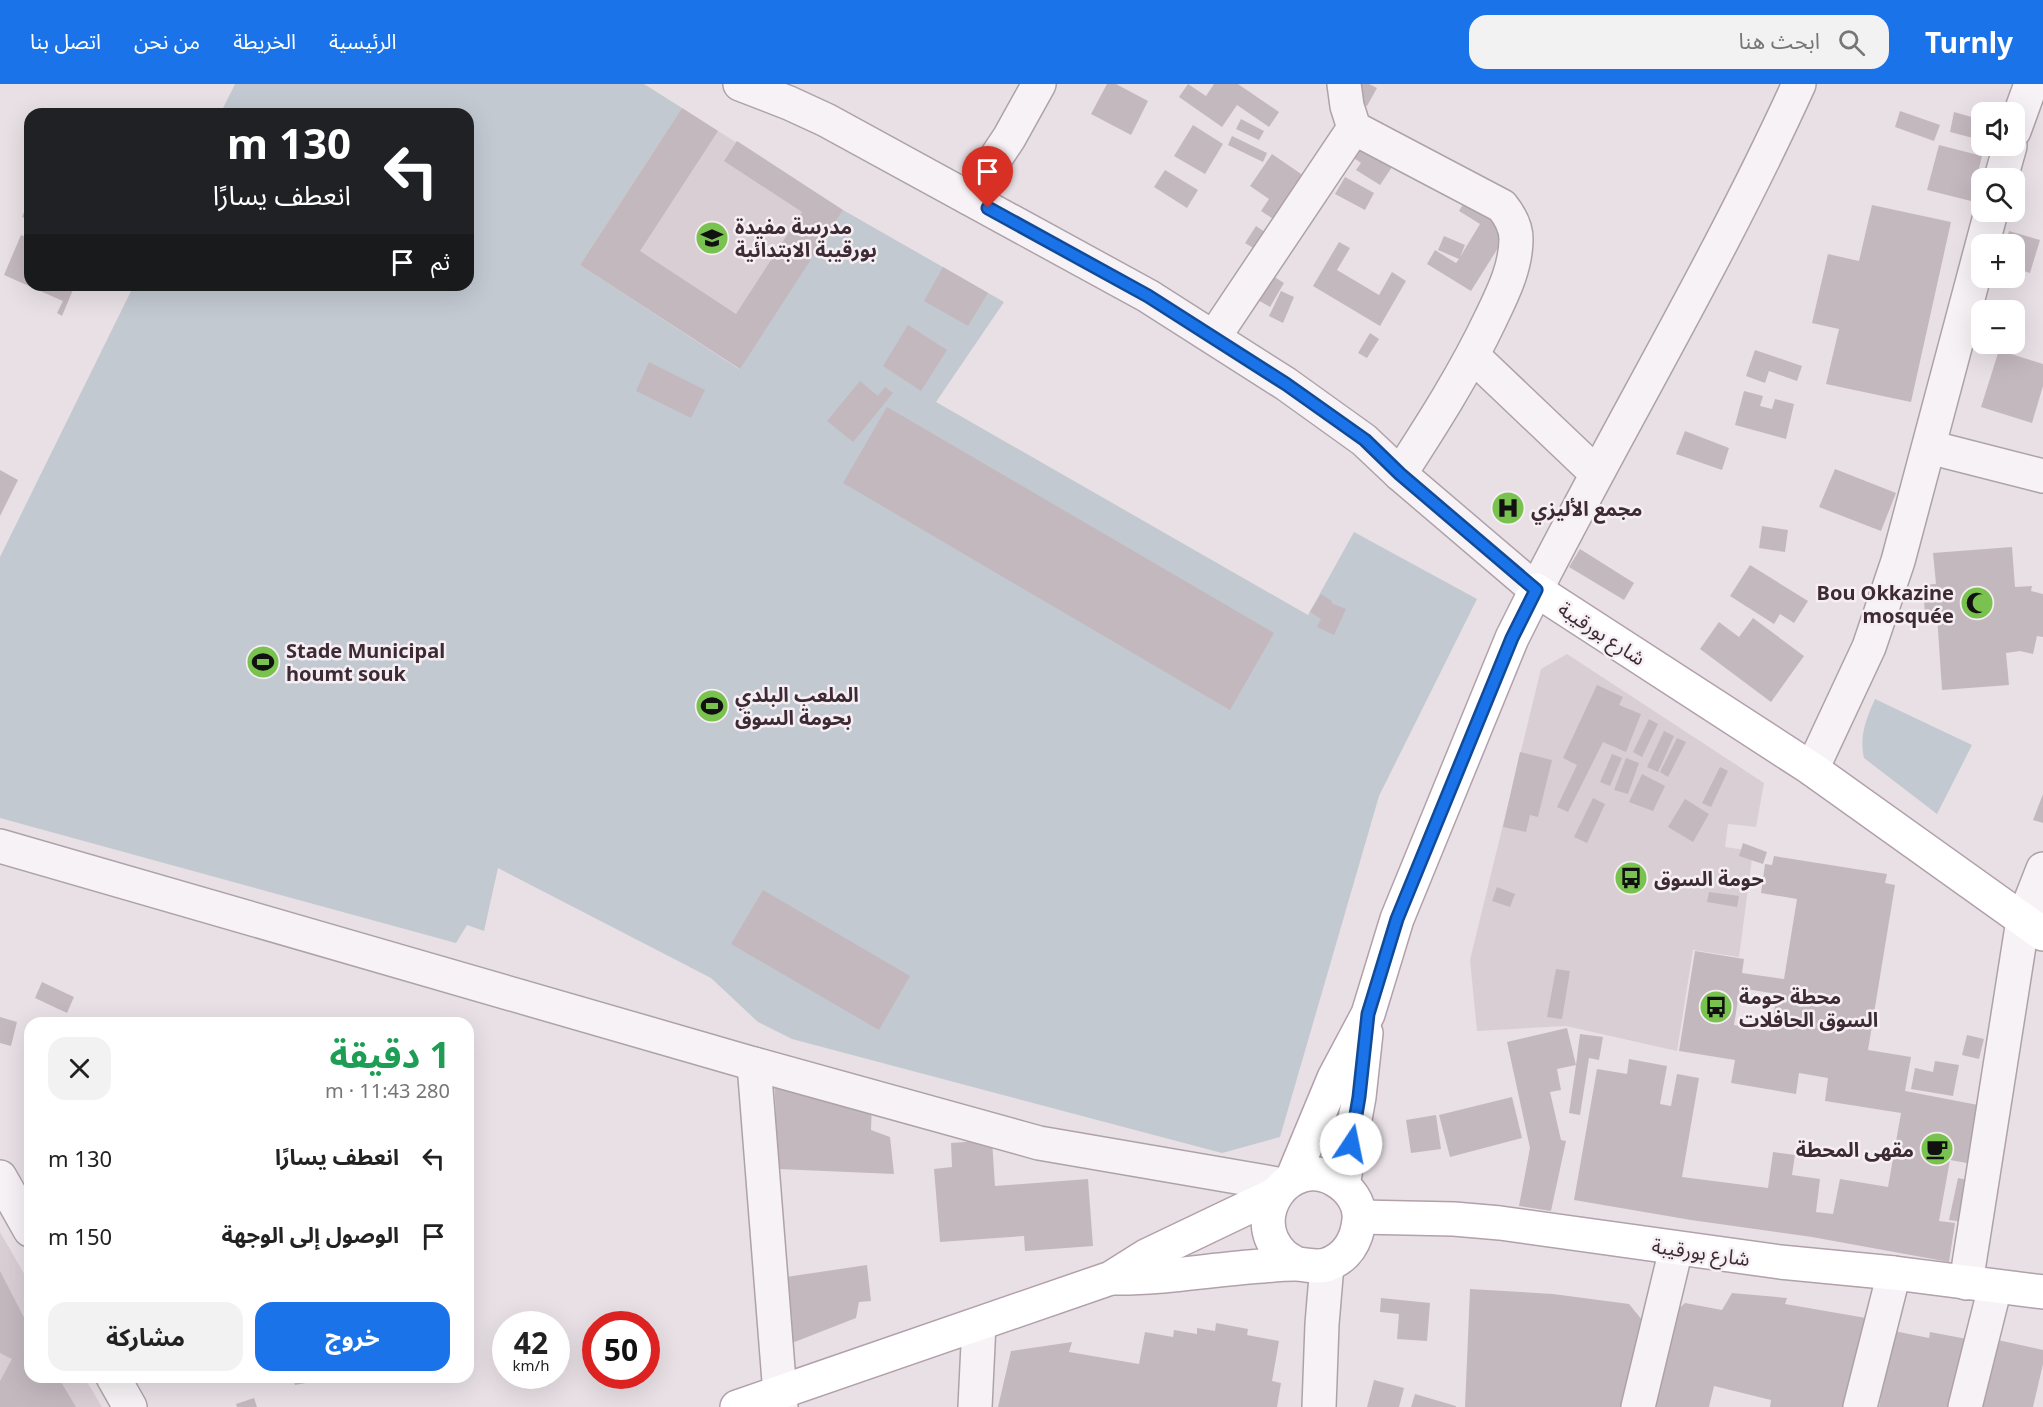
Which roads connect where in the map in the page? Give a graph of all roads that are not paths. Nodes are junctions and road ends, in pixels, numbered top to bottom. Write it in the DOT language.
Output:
graph roads {
  1 [pos="740,84"];
  2 [pos="1039,84"];
  3 [pos="1344,84"];
  4 [pos="1799,84"];
  5 [pos="2031,84"];
  6 [pos="2024,102"];
  7 [pos="1354,128"];
  8 [pos="969,198"];
  9 [pos="1988,222"];
  10 [pos="1214,338"];
  11 [pos="1473,356"];
  12 [pos="1929,447"];
  13 [pos="1596,473"];
  14 [pos="1400,474"];
  15 [pos="2043,476"];
  16 [pos="1536,590"];
  17 [pos="1812,769"];
  18 [pos="0,846"];
  19 [pos="2043,869"];
  20 [pos="2033,927"];
  21 [pos="1368,1014"];
  22 [pos="754,1064"];
  23 [pos="0,1177"];
  24 [pos="1343,1185"];
  25 [pos="1284,1186"];
  26 [pos="1360,1217"];
  27 [pos="24,1219"];
  28 [pos="1676,1249"];
  29 [pos="1312,1264"];
  30 [pos="1894,1273"];
  31 [pos="1111,1278"];
  32 [pos="1980,1285"];
  33 [pos="2043,1292"];
  34 [pos="979,1324"];
  35 [pos="116,1383"];
  36 [pos="780,1400"];
  37 [pos="130,1407"];
  38 [pos="737,1407"];
  39 [pos="975,1407"];
  40 [pos="1319,1407"];
  41 [pos="1638,1407"];
  42 [pos="1860,1407"];
  43 [pos="1965,1407"];
  1 -- 8 [label="street"];
  2 -- 8 [label="street"];
  3 -- 7 [label="street"];
  4 -- 13 [label="street"];
  5 -- 6 [label="street"];
  7 -- 10 [label="street"];
  7 -- 11 [label="street"];
  8 -- 10 [label="street"];
  9 -- 12 [label="street"];
  10 -- 14 [label="street"];
  11 -- 13 [label="street"];
  11 -- 14 [label="street"];
  12 -- 15 [label="street"];
  12 -- 17 [label="street"];
  13 -- 16 [label="street"];
  14 -- 16 [label="street"];
  16 -- 17 [label="main road, شارع بورقيبة"];
  16 -- 21 [label="main road, شارع بورقيبة"];
  17 -- 20 [label="main road, شارع بورقيبة"];
  18 -- 22 [label="street"];
  19 -- 20 [label="street"];
  20 -- 32 [label="street"];
  21 -- 24 [label="main road, شارع بورقيبة"];
  21 -- 25 [label="main road, شارع بورقيبة"];
  22 -- 25 [label="street"];
  22 -- 36 [label="street"];
  23 -- 27 [label="street"];
  24 -- 25 [label="main road"];
  24 -- 26 [label="main road"];
  25 -- 29 [label="main road"];
  25 -- 31 [label="main road"];
  26 -- 28 [label="main road, شارع بورقيبة"];
  26 -- 29 [label="main road"];
  28 -- 30 [label="main road, شارع بورقيبة"];
  28 -- 41 [label="street"];
  29 -- 31 [label="main road"];
  29 -- 40 [label="street"];
  30 -- 32 [label="main road, شارع بورقيبة"];
  30 -- 42 [label="street"];
  31 -- 34 [label="main road"];
  32 -- 33 [label="main road, شارع بورقيبة"];
  32 -- 43 [label="street"];
  34 -- 36 [label="main road"];
  34 -- 39 [label="street"];
  35 -- 37 [label="street"];
  36 -- 38 [label="main road"];
}
